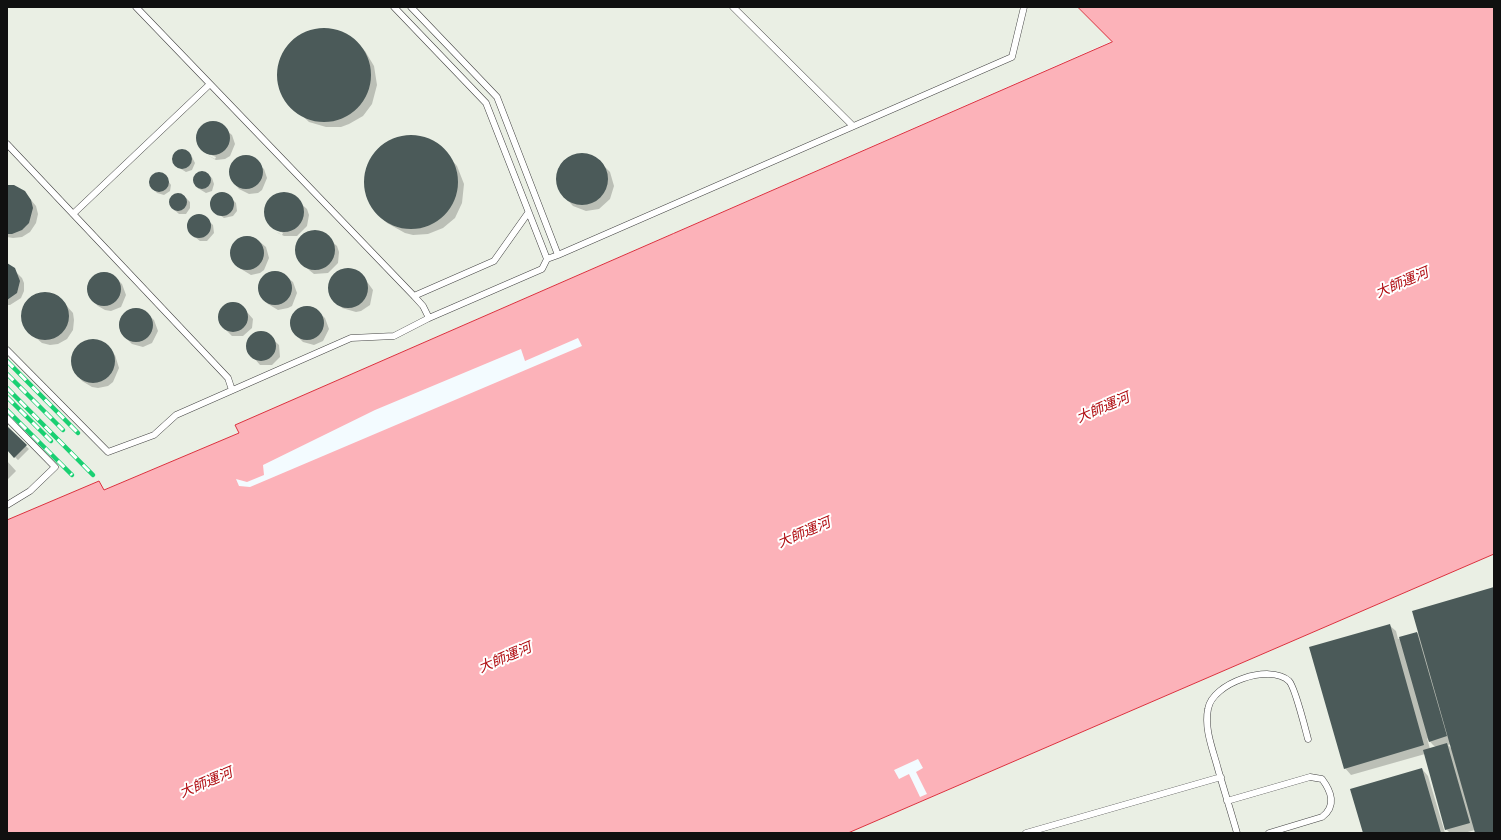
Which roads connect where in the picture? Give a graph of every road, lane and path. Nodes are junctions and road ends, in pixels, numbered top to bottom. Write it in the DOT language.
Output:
graph roads {
  1 [pos="136,7"];
  2 [pos="394,7"];
  3 [pos="412,7"];
  4 [pos="1024,7"];
  5 [pos="735,8"];
  6 [pos="210,84"];
  7 [pos="853,126"];
  8 [pos="7,144"];
  9 [pos="528,213"];
  10 [pos="73,214"];
  11 [pos="558,255"];
  12 [pos="547,259"];
  13 [pos="414,296"];
  14 [pos="429,318"];
  15 [pos="7,350"];
  16 [pos="232,390"];
  17 [pos="7,418"];
  18 [pos="7,505"];
  19 [pos="1308,739"];
  20 [pos="1221,776"];
  21 [pos="1228,801"];
  22 [pos="1026,833"];
  23 [pos="1237,833"];
  24 [pos="1269,833"];
  1 -- 6 [label="lane"];
  2 -- 9 [label="lane"];
  3 -- 11 [label="lane"];
  4 -- 7 [label="lane"];
  5 -- 7 [label="lane"];
  6 -- 10 [label="lane"];
  6 -- 13 [label="lane"];
  7 -- 11 [label="lane"];
  8 -- 10 [label="lane"];
  9 -- 12 [label="lane"];
  9 -- 13 [label="lane"];
  10 -- 16 [label="lane"];
  11 -- 12 [label="lane"];
  12 -- 14 [label="lane"];
  13 -- 14 [label="lane"];
  14 -- 16 [label="lane"];
  15 -- 16 [label="lane"];
  17 -- 18 [label="lane"];
  19 -- 20 [label="lane"];
  20 -- 21 [label="lane"];
  20 -- 22 [label="lane"];
  21 -- 23 [label="lane"];
  21 -- 24 [label="lane"];
}
